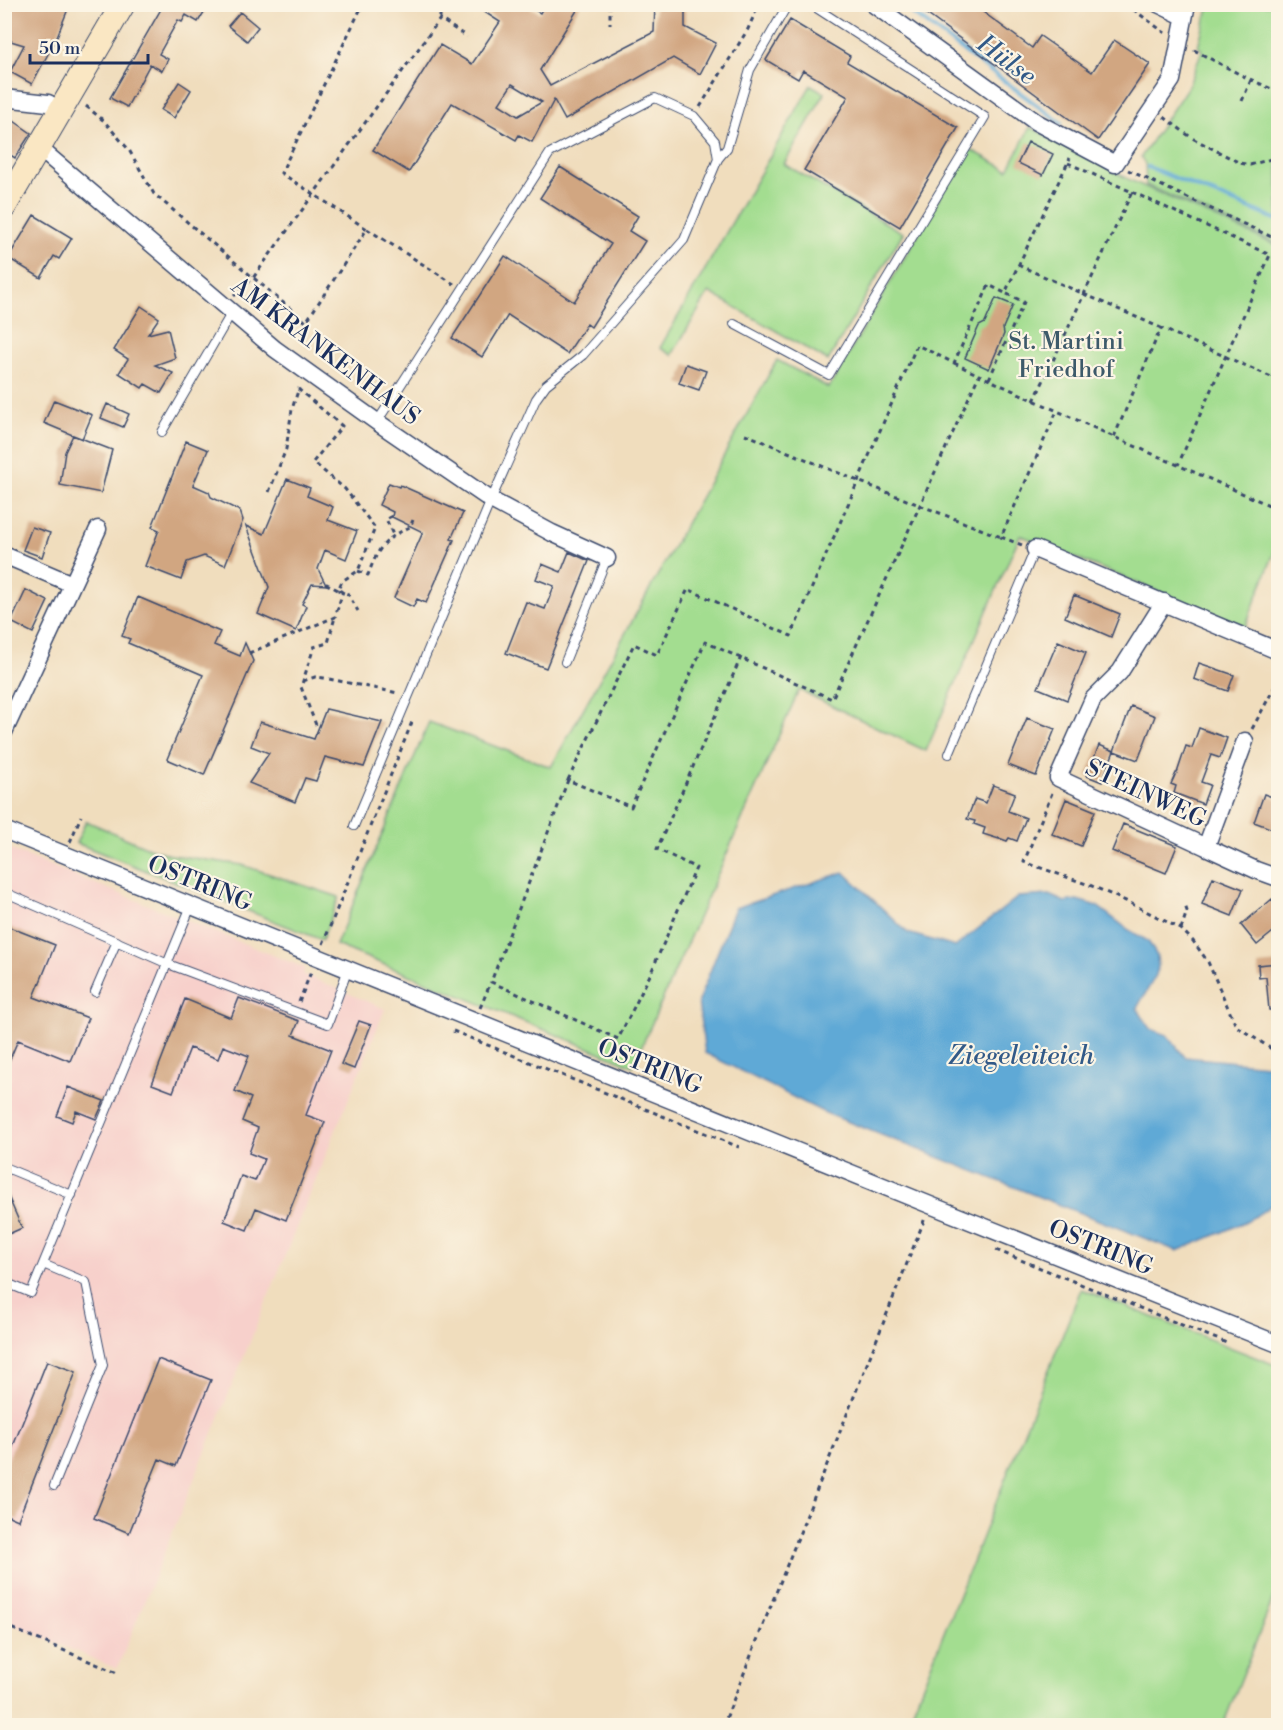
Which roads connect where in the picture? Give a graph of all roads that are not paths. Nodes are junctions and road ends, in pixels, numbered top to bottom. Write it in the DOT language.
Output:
graph roads {
  1 [pos="123,4"];
  2 [pos="788,4"];
  3 [pos="810,4"];
  4 [pos="873,4"];
  5 [pos="1158,4"];
  6 [pos="1185,10"];
  7 [pos="4,98"];
  8 [pos="66,102"];
  9 [pos="39,148"];
  10 [pos="718,159"];
  11 [pos="4,207"];
  12 [pos="228,308"];
  13 [pos="734,324"];
  14 [pos="377,422"];
  15 [pos="162,432"];
  16 [pos="490,500"];
  17 [pos="98,529"];
  18 [pos="1035,549"];
  19 [pos="4,555"];
  20 [pos="607,558"];
  21 [pos="72,584"];
  22 [pos="1164,602"];
  23 [pos="1278,651"];
  24 [pos="565,662"];
  25 [pos="5,730"];
  26 [pos="1245,741"];
  27 [pos="950,754"];
  28 [pos="354,826"];
  29 [pos="4,830"];
  30 [pos="1206,847"];
  31 [pos="1278,878"];
  32 [pos="4,892"];
  33 [pos="191,906"];
  34 [pos="117,941"];
  35 [pos="168,964"];
  36 [pos="348,969"];
  37 [pos="95,992"];
  38 [pos="4,1167"];
  39 [pos="72,1195"];
  40 [pos="43,1264"];
  41 [pos="4,1282"];
  42 [pos="1278,1344"];
  43 [pos="54,1486"];
  1 -- 8 [label="main road"];
  2 -- 10 [label="lane"];
  3 -- 13 [label="lane"];
  4 -- 6 [label="street"];
  5 -- 6 [label="street"];
  7 -- 8 [label="street"];
  8 -- 9 [label="main road"];
  9 -- 11 [label="main road"];
  9 -- 12 [label="street, AM KRANKENHAUS"];
  10 -- 14 [label="lane"];
  10 -- 16 [label="lane"];
  12 -- 14 [label="street, AM KRANKENHAUS"];
  12 -- 15 [label="lane"];
  14 -- 16 [label="street, AM KRANKENHAUS"];
  16 -- 20 [label="street, AM KRANKENHAUS"];
  16 -- 28 [label="lane"];
  17 -- 21 [label="street"];
  18 -- 22 [label="street"];
  18 -- 27 [label="lane"];
  19 -- 21 [label="street"];
  20 -- 24 [label="lane"];
  21 -- 25 [label="street"];
  22 -- 23 [label="street"];
  22 -- 30 [label="street, STEINWEG"];
  26 -- 30 [label="street"];
  29 -- 33 [label="street, OSTRING"];
  30 -- 31 [label="street, STEINWEG"];
  32 -- 34 [label="lane"];
  33 -- 35 [label="lane"];
  33 -- 36 [label="street, OSTRING"];
  34 -- 35 [label="lane"];
  34 -- 37 [label="lane"];
  35 -- 36 [label="lane"];
  35 -- 39 [label="lane"];
  36 -- 42 [label="street, OSTRING"];
  38 -- 39 [label="lane"];
  39 -- 40 [label="lane"];
  40 -- 41 [label="lane"];
  40 -- 43 [label="lane"];
}
